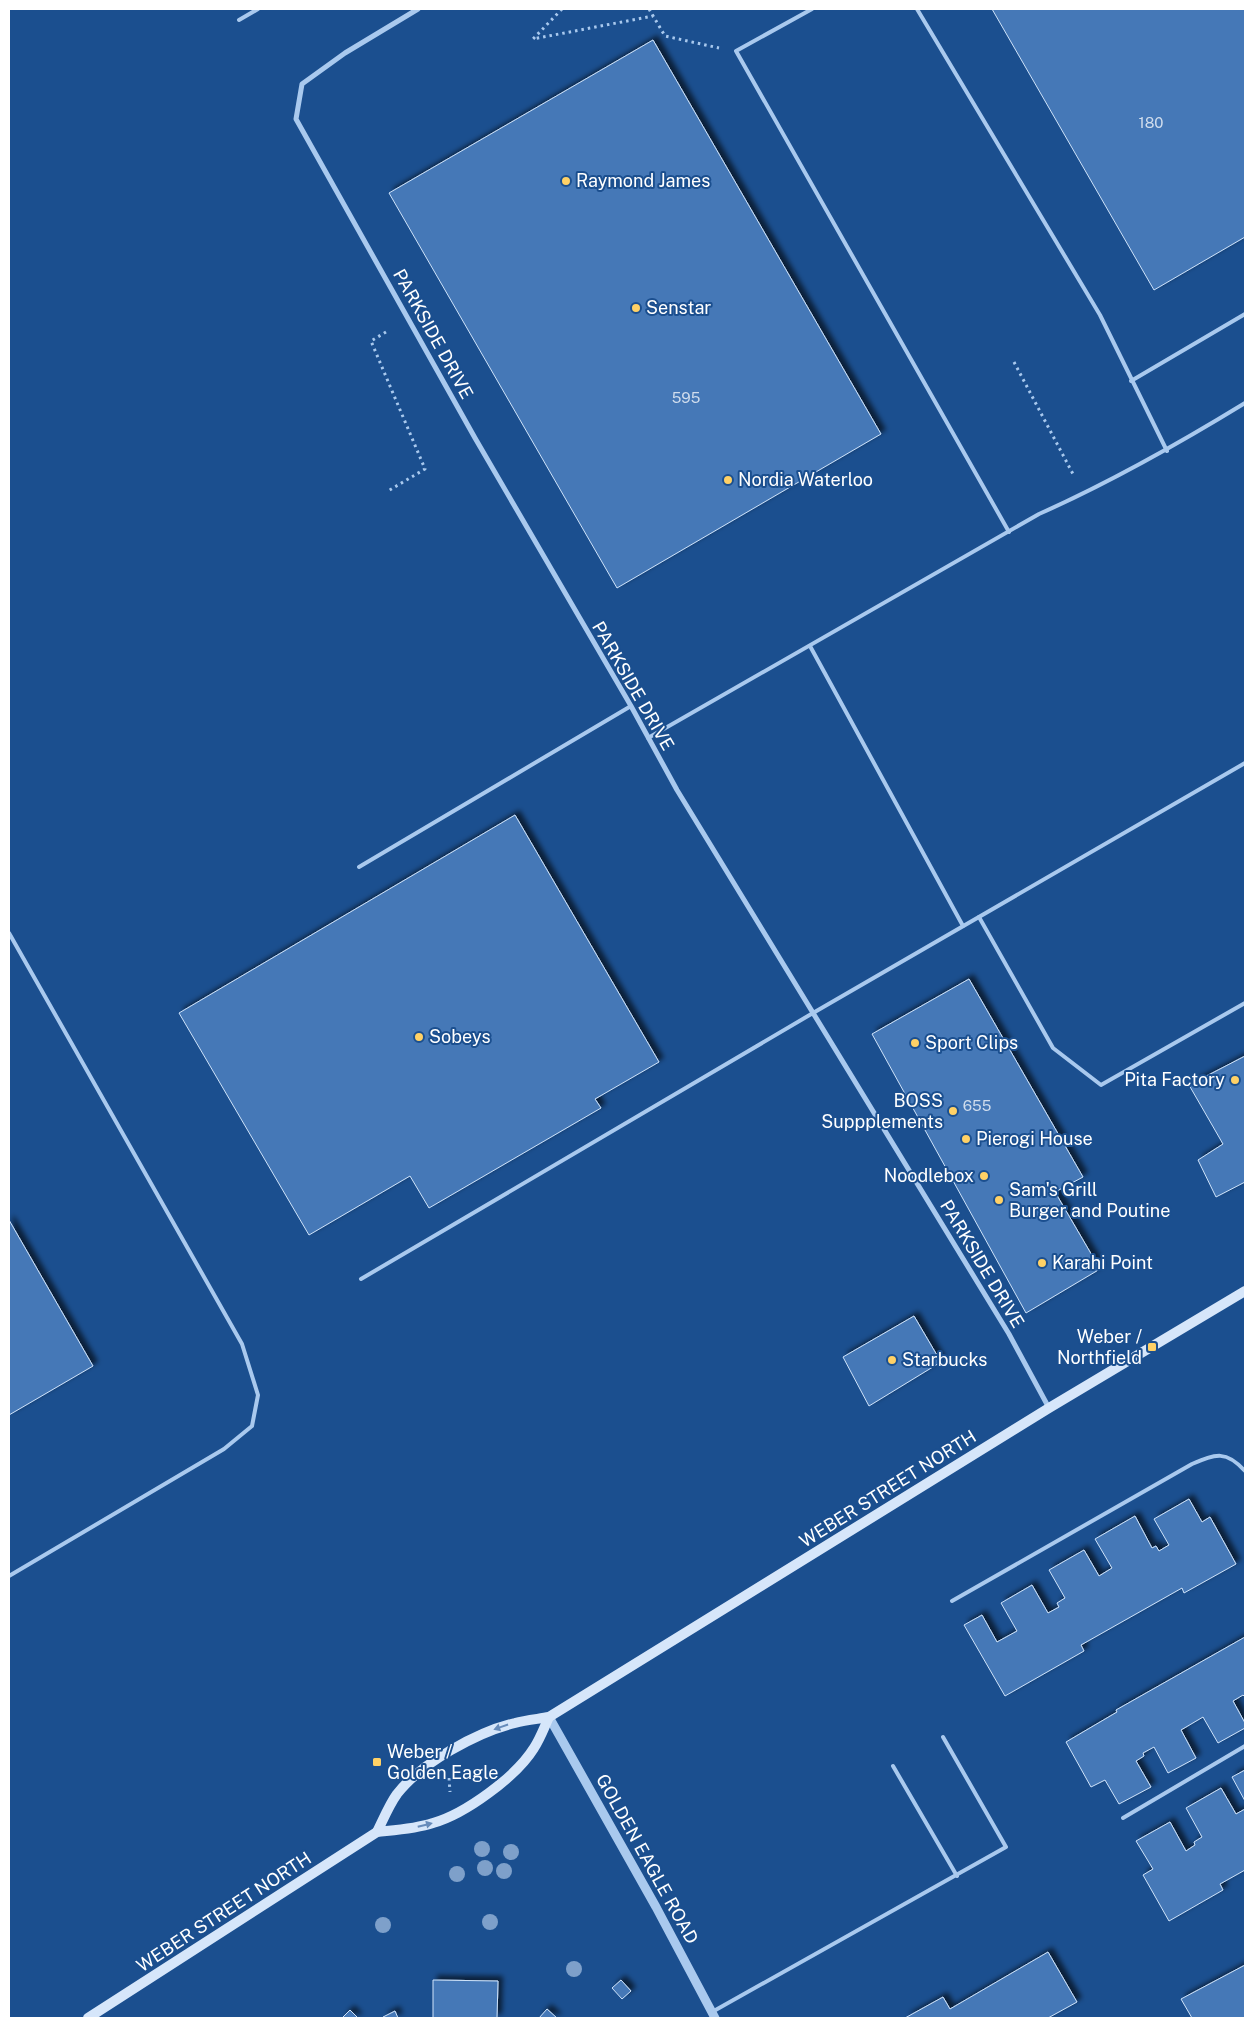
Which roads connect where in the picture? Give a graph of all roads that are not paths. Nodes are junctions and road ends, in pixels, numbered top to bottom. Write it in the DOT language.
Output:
graph roads {
  1 [pos="258,9"];
  2 [pos="418,9"];
  3 [pos="812,9"];
  4 [pos="917,9"];
  5 [pos="239,20"];
  6 [pos="1245,314"];
  7 [pos="1131,381"];
  8 [pos="1245,402"];
  9 [pos="1167,451"];
  10 [pos="1009,532"];
  11 [pos="810,646"];
  12 [pos="631,706"];
  13 [pos="648,738"];
  14 [pos="1245,763"];
  15 [pos="360,867"];
  16 [pos="979,917"];
  17 [pos="963,926"];
  18 [pos="9,933"];
  19 [pos="1245,1003"];
  20 [pos="813,1013"];
  21 [pos="361,1279"];
  22 [pos="1245,1292"];
  23 [pos="1049,1408"];
  24 [pos="1245,1471"];
  25 [pos="9,1576"];
  26 [pos="952,1601"];
  27 [pos="549,1717"];
  28 [pos="942,1737"];
  29 [pos="1245,1746"];
  30 [pos="892,1766"];
  31 [pos="1123,1818"];
  32 [pos="377,1832"];
  33 [pos="957,1876"];
  34 [pos="713,2015"];
  35 [pos="88,2018"];
  1 -- 5 [label="lane"];
  2 -- 12 [label="street, PARKSIDE DRIVE"];
  3 -- 10 [label="lane"];
  4 -- 7 [label="lane"];
  6 -- 7 [label="lane"];
  7 -- 9 [label="lane"];
  8 -- 9 [label="lane"];
  9 -- 10 [label="lane"];
  10 -- 11 [label="lane"];
  11 -- 13 [label="lane"];
  11 -- 17 [label="lane"];
  12 -- 13 [label="street, PARKSIDE DRIVE"];
  12 -- 15 [label="lane"];
  13 -- 20 [label="street, PARKSIDE DRIVE"];
  14 -- 16 [label="lane"];
  16 -- 17 [label="lane"];
  16 -- 19 [label="lane"];
  17 -- 20 [label="lane"];
  18 -- 25 [label="lane"];
  20 -- 21 [label="lane"];
  20 -- 23 [label="street, PARKSIDE DRIVE"];
  22 -- 23 [label="main road, WEBER STREET NORTH"];
  23 -- 27 [label="main road, WEBER STREET NORTH"];
  24 -- 26 [label="lane"];
  27 -- 32 [label="main road, WEBER STREET NORTH, one-way"];
  32 -- 27 [label="main road, WEBER STREET NORTH, one-way"];
  27 -- 34 [label="street, GOLDEN EAGLE ROAD"];
  28 -- 33 [label="lane"];
  29 -- 31 [label="lane"];
  30 -- 33 [label="lane"];
  32 -- 35 [label="main road, WEBER STREET NORTH"];
  33 -- 34 [label="lane"];
}
